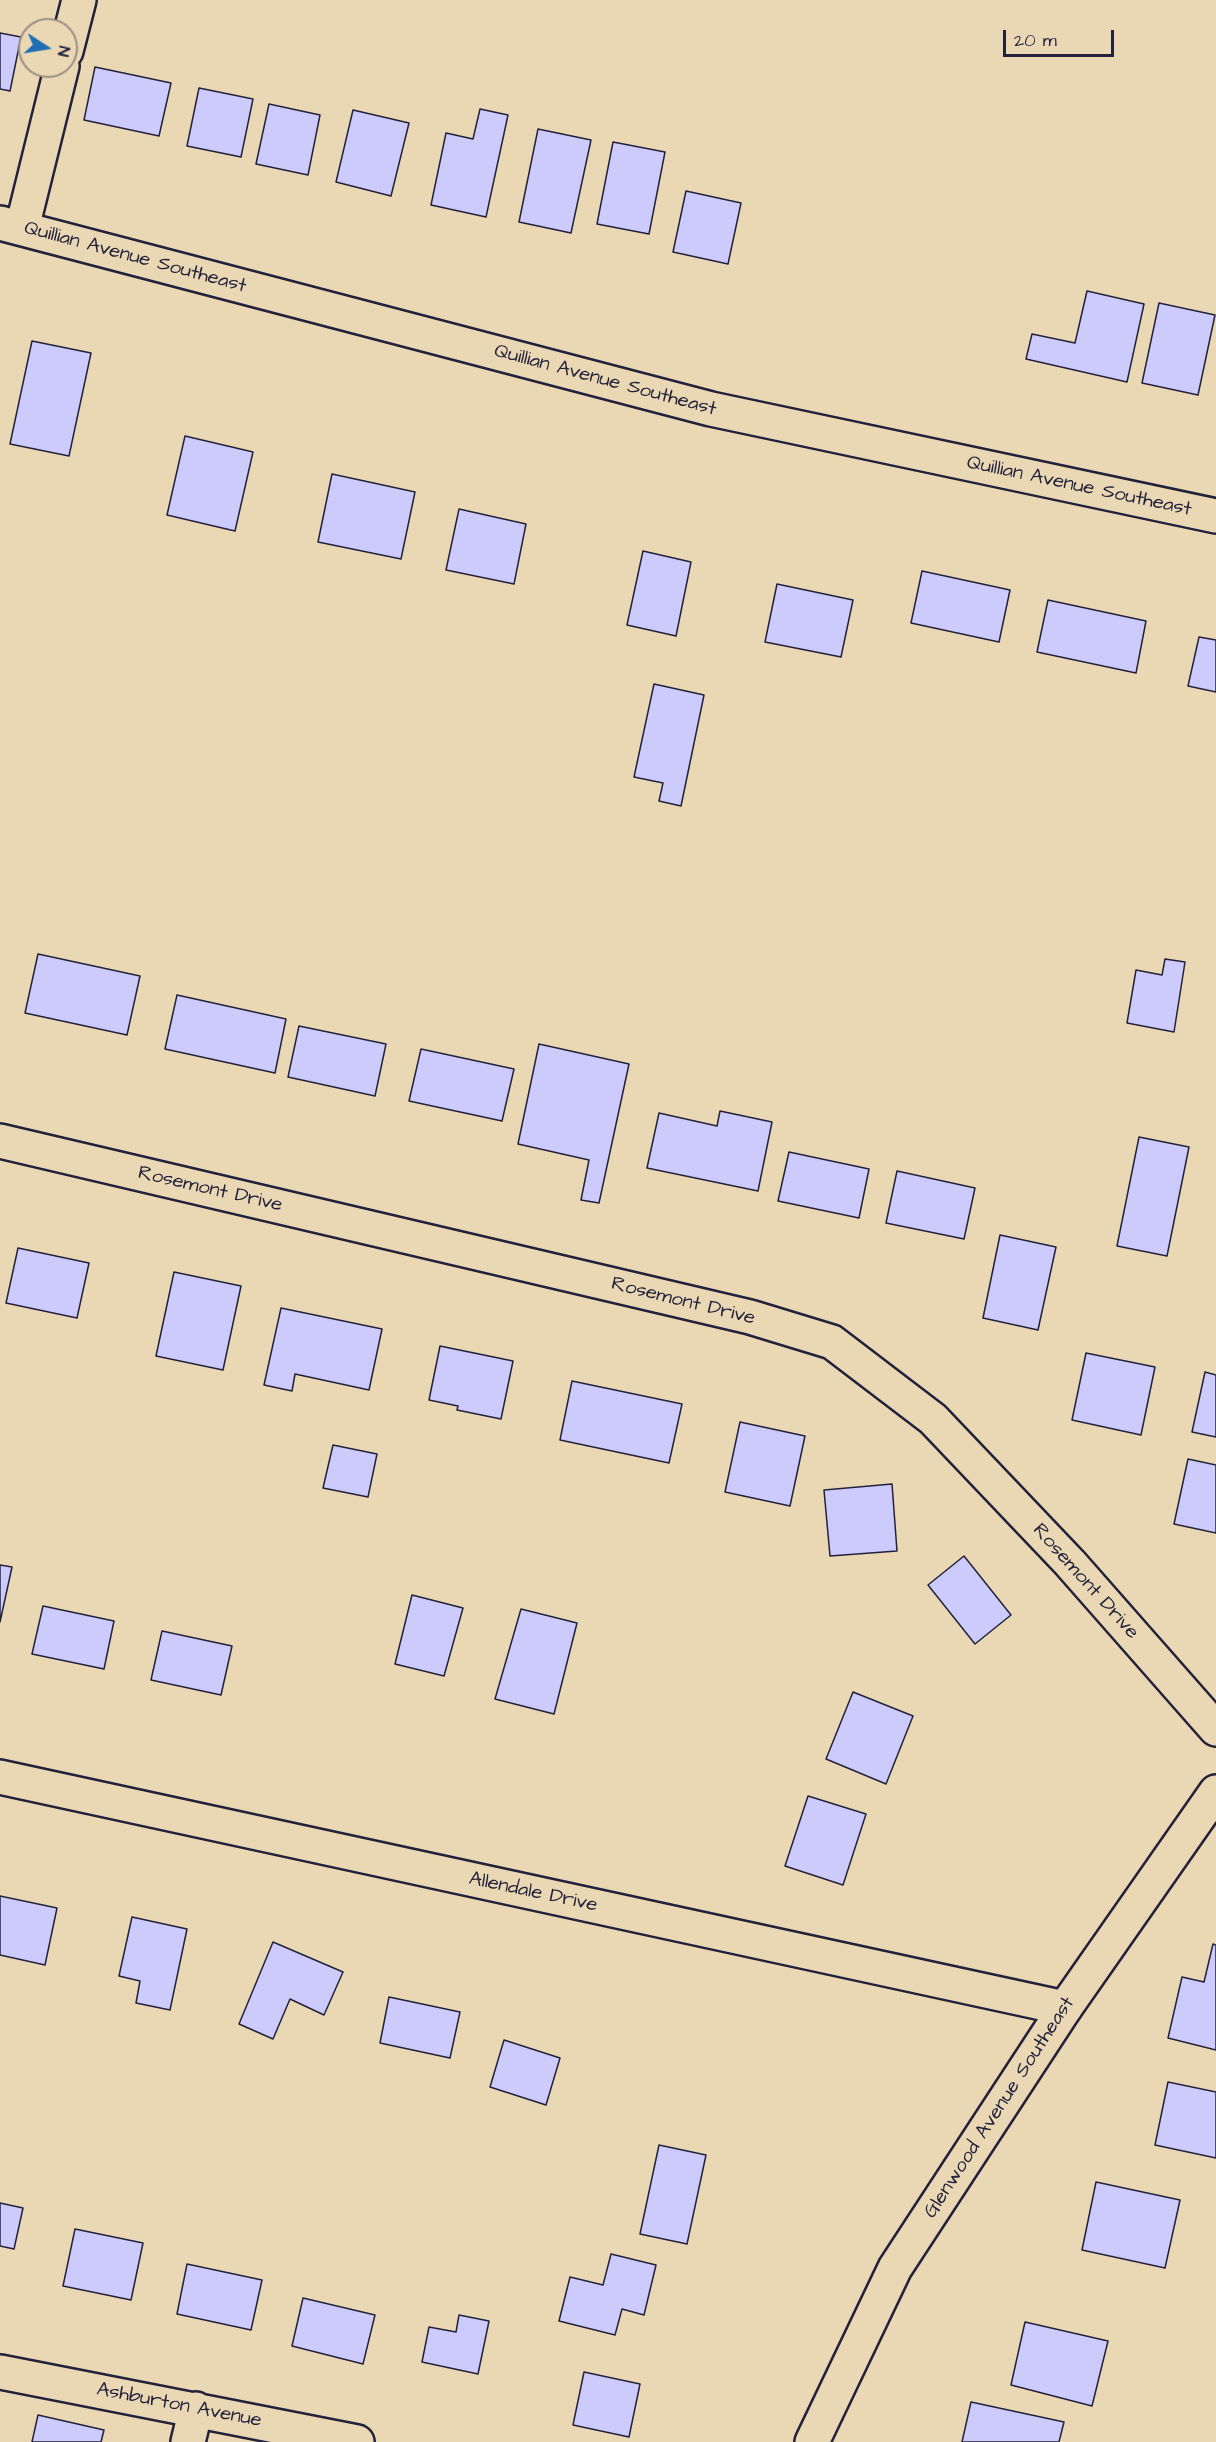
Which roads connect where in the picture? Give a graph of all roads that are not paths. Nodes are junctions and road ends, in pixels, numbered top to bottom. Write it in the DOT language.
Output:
graph roads {
  1 [pos="79,0"];
  2 [pos="74,18"];
  3 [pos="58,78"];
  4 [pos="11,225"];
  5 [pos="1216,516"];
  6 [pos="0,1141"];
  7 [pos="1216,1729"];
  8 [pos="0,1778"];
  9 [pos="1216,1792"];
  10 [pos="1065,2008"];
  11 [pos="0,2372"];
  12 [pos="196,2409"];
  13 [pos="188,2442"];
  14 [pos="357,2442"];
  15 [pos="812,2442"];
  1 -- 2 [label="street"];
  3 -- 4 [label="street"];
  4 -- 5 [label="street, Quillian Avenue Southeast"];
  6 -- 7 [label="street, Rosemont Drive"];
  8 -- 10 [label="street, Allendale Drive"];
  9 -- 10 [label="street, Glenwood Avenue Southeast"];
  10 -- 15 [label="street, Glenwood Avenue Southeast"];
  11 -- 12 [label="street, Ashburton Avenue"];
  12 -- 13 [label="street"];
  12 -- 14 [label="street, Ashburton Avenue"];
}
